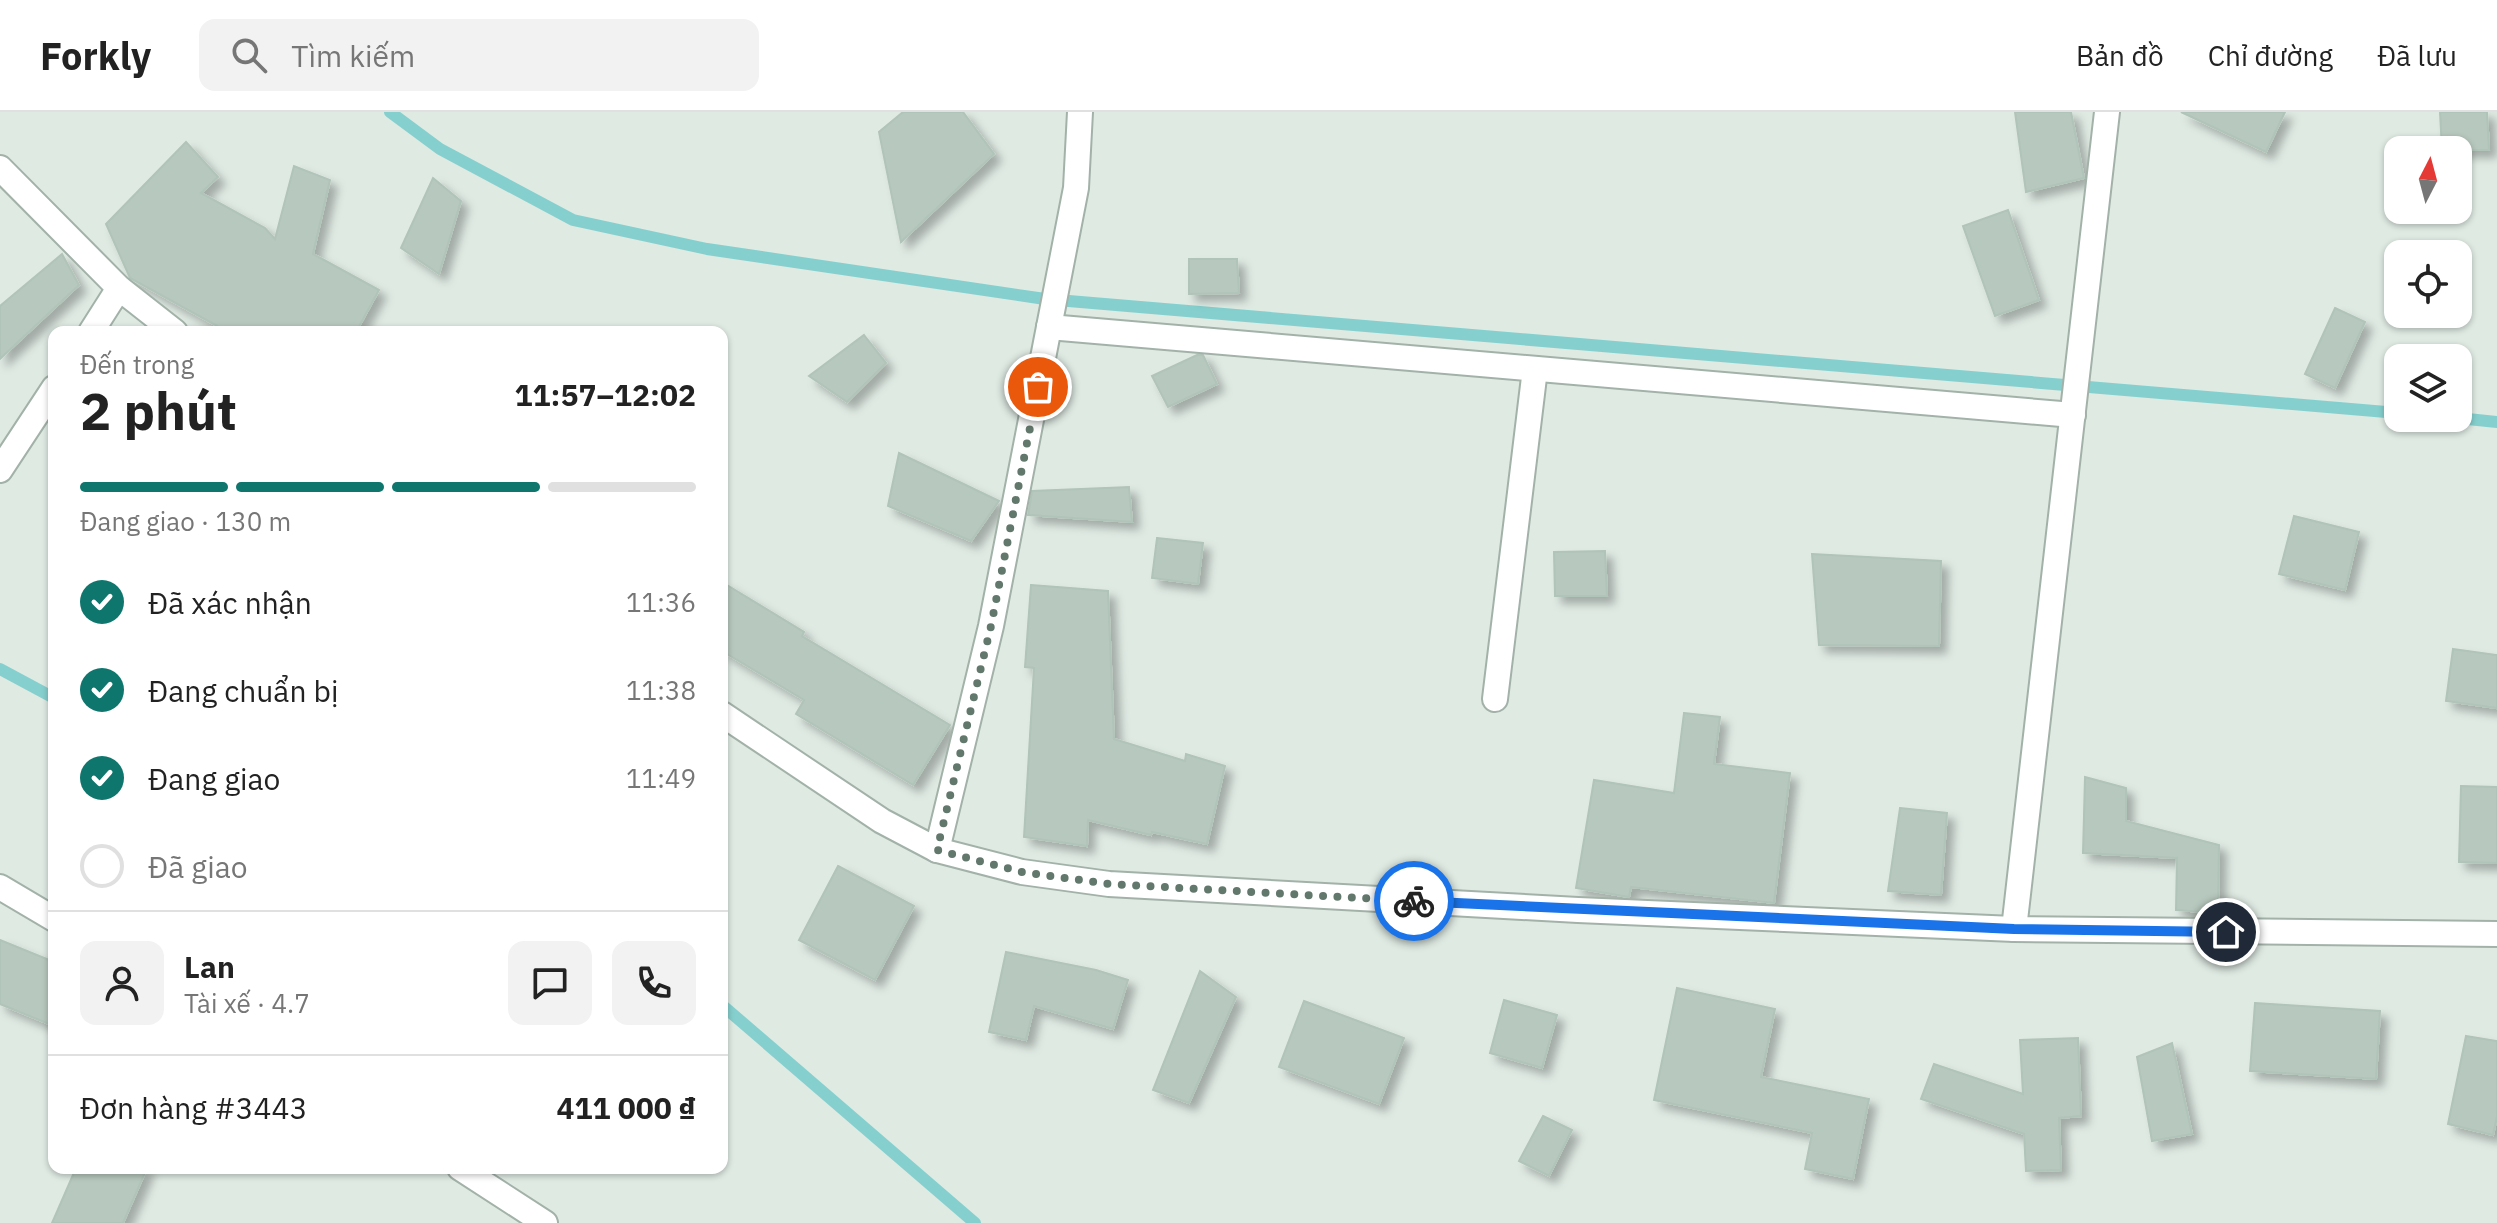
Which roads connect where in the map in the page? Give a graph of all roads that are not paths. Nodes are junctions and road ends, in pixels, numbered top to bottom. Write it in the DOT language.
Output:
graph roads {
  1 [pos="1080,112"];
  2 [pos="2107,112"];
  3 [pos="0,168"];
  4 [pos="119,288"];
  5 [pos="1050,322"];
  6 [pos="95,326"];
  7 [pos="167,326"];
  8 [pos="1535,369"];
  9 [pos="48,397"];
  10 [pos="2073,408"];
  11 [pos="0,470"];
  12 [pos="1495,699"];
  13 [pos="728,718"];
  14 [pos="937,850"];
  15 [pos="0,887"];
  16 [pos="48,915"];
  17 [pos="2014,929"];
  18 [pos="2497,934"];
  19 [pos="469,1174"];
  20 [pos="545,1223"];
  1 -- 5 [label="street"];
  2 -- 10 [label="street"];
  3 -- 4 [label="street"];
  4 -- 6 [label="street"];
  4 -- 7 [label="street"];
  5 -- 8 [label="street"];
  5 -- 14 [label="street"];
  8 -- 10 [label="street"];
  8 -- 12 [label="street"];
  9 -- 11 [label="street"];
  10 -- 17 [label="street"];
  13 -- 14 [label="street"];
  14 -- 17 [label="street"];
  15 -- 16 [label="street"];
  17 -- 18 [label="street"];
  19 -- 20 [label="street"];
}
